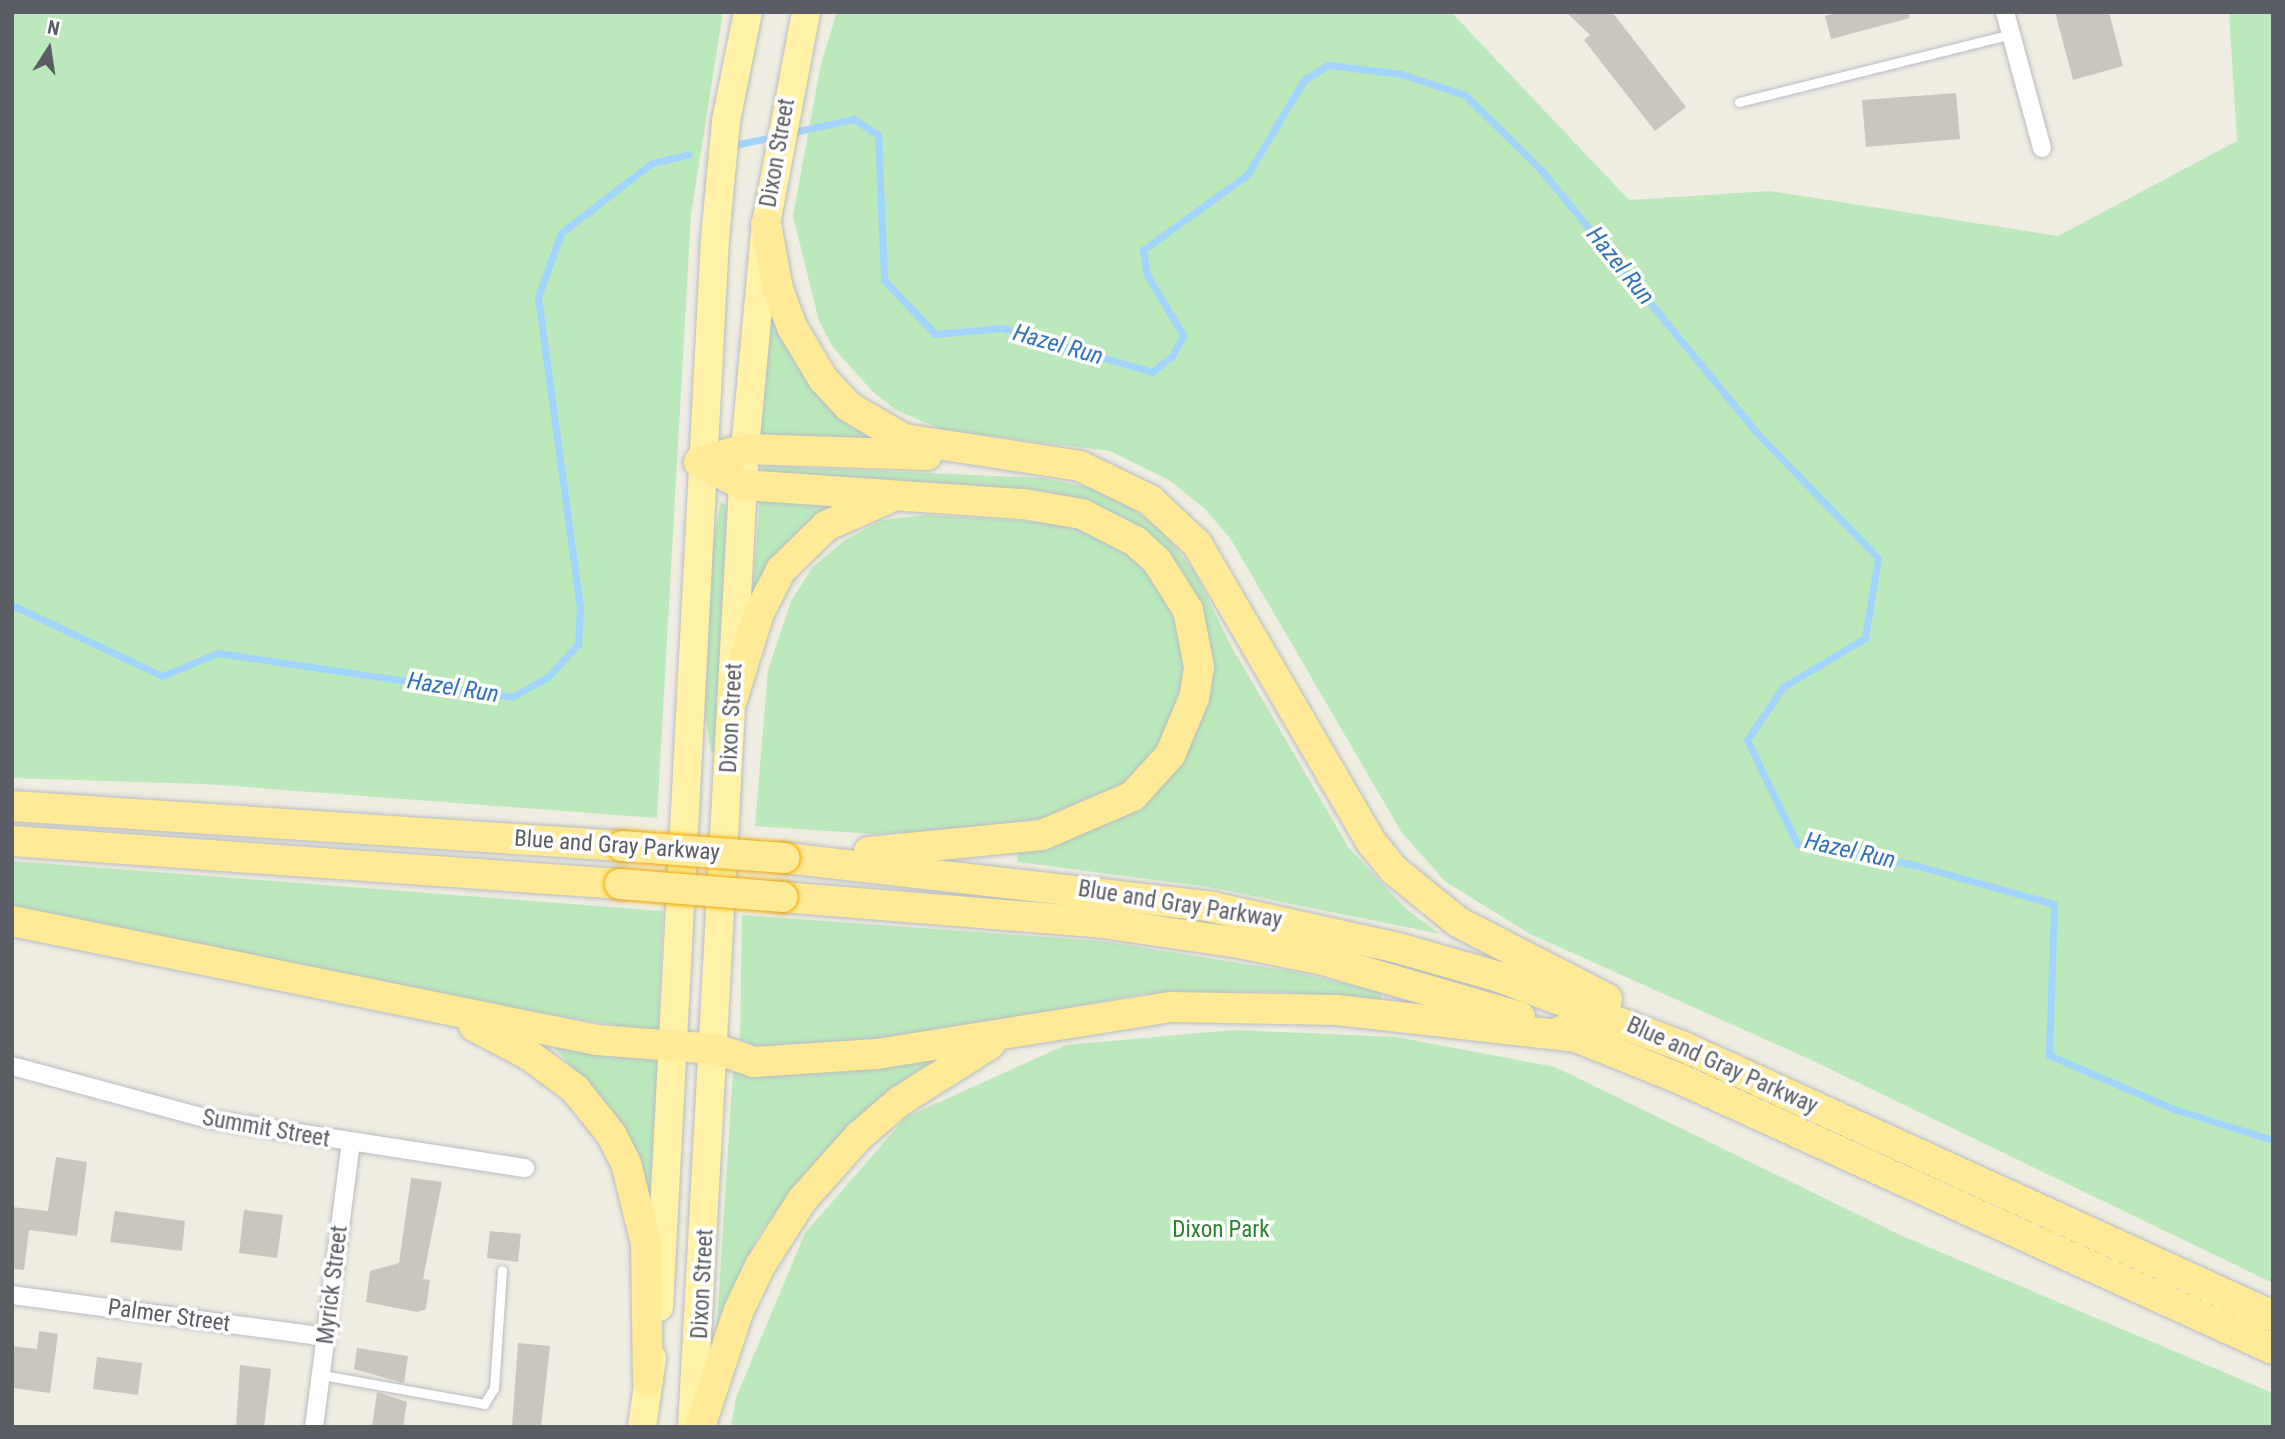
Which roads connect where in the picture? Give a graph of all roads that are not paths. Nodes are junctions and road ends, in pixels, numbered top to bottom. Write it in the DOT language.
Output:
graph roads {
  1 [pos="748,12"];
  2 [pos="2005,12"];
  3 [pos="802,25"];
  4 [pos="2011,34"];
  5 [pos="1739,102"];
  6 [pos="2042,148"];
  7 [pos="766,224"];
  8 [pos="745,449"];
  9 [pos="984,454"];
  10 [pos="699,462"];
  11 [pos="743,485"];
  12 [pos="897,496"];
  13 [pos="732,700"];
  14 [pos="12,806"];
  15 [pos="12,841"];
  16 [pos="785,858"];
  17 [pos="12,920"];
  18 [pos="418,1005"];
  19 [pos="1021,1030"];
  20 [pos="1577,1037"];
  21 [pos="673,1045"];
  22 [pos="716,1049"];
  23 [pos="12,1066"];
  24 [pos="1752,1078"];
  25 [pos="351,1144"];
  26 [pos="525,1168"];
  27 [pos="502,1270"];
  28 [pos="12,1295"];
  29 [pos="2265,1329"];
  30 [pos="326,1338"];
  31 [pos="322,1375"];
  32 [pos="648,1381"];
  33 [pos="314,1427"];
  34 [pos="642,1427"];
  35 [pos="692,1427"];
  36 [pos="700,1427"];
  1 -- 10 [label="main road, Dixon Street"];
  2 -- 4 [label="street"];
  3 -- 7 [label="main road, Dixon Street"];
  4 -- 5 [label="lane"];
  4 -- 6 [label="street"];
  7 -- 8 [label="main road, Dixon Street"];
  7 -- 9 [label="highway"];
  8 -- 9 [label="highway"];
  8 -- 10 [label="highway"];
  8 -- 11 [label="main road, Dixon Street"];
  9 -- 24 [label="highway"];
  10 -- 11 [label="highway"];
  10 -- 21 [label="main road, Dixon Street"];
  11 -- 12 [label="highway"];
  11 -- 13 [label="main road, Dixon Street"];
  12 -- 13 [label="highway"];
  12 -- 16 [label="highway"];
  13 -- 22 [label="main road, Dixon Street"];
  14 -- 16 [label="highway, Blue and Gray Parkway, bridge"];
  15 -- 20 [label="highway, Blue and Gray Parkway, bridge"];
  16 -- 24 [label="highway, Blue and Gray Parkway"];
  17 -- 18 [label="highway"];
  18 -- 21 [label="highway"];
  18 -- 32 [label="highway"];
  19 -- 20 [label="highway"];
  19 -- 22 [label="highway"];
  19 -- 36 [label="highway"];
  20 -- 29 [label="highway, Blue and Gray Parkway"];
  21 -- 22 [label="highway"];
  21 -- 32 [label="main road, Dixon Street"];
  22 -- 35 [label="main road, Dixon Street"];
  23 -- 25 [label="street, Summit Street"];
  24 -- 29 [label="highway, Blue and Gray Parkway"];
  25 -- 26 [label="street, Summit Street"];
  25 -- 30 [label="street, Myrick Street"];
  27 -- 31 [label="lane"];
  28 -- 30 [label="street, Palmer Street"];
  30 -- 31 [label="street, Myrick Street"];
  31 -- 33 [label="street, Myrick Street"];
  32 -- 34 [label="main road, Dixon Street"];
}
